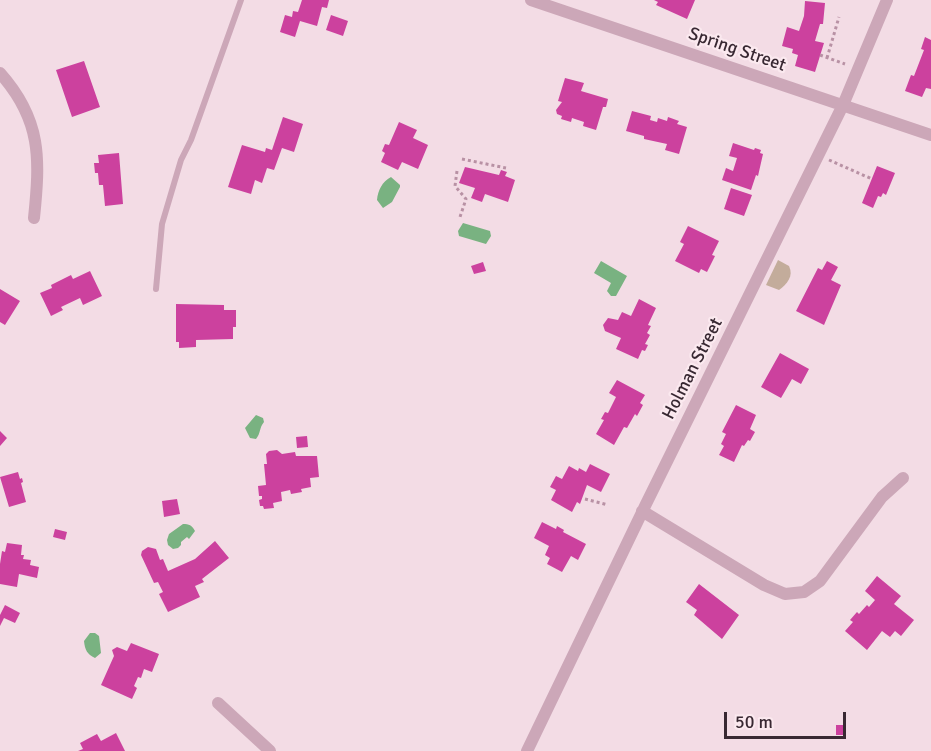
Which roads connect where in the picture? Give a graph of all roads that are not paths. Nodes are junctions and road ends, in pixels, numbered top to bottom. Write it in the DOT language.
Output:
graph roads {
  1 [pos="241,0"];
  2 [pos="531,0"];
  3 [pos="887,0"];
  4 [pos="0,73"];
  5 [pos="843,105"];
  6 [pos="931,135"];
  7 [pos="34,218"];
  8 [pos="156,290"];
  9 [pos="903,478"];
  10 [pos="642,511"];
  11 [pos="218,703"];
  12 [pos="270,751"];
  13 [pos="527,751"];
  1 -- 8 [label="lane"];
  2 -- 5 [label="street, Spring Street"];
  3 -- 5 [label="street, Holman Street"];
  4 -- 7 [label="street"];
  5 -- 6 [label="street, Spring Street"];
  5 -- 10 [label="street, Holman Street"];
  9 -- 10 [label="street"];
  10 -- 13 [label="street, Holman Street"];
  11 -- 12 [label="street"];
}
